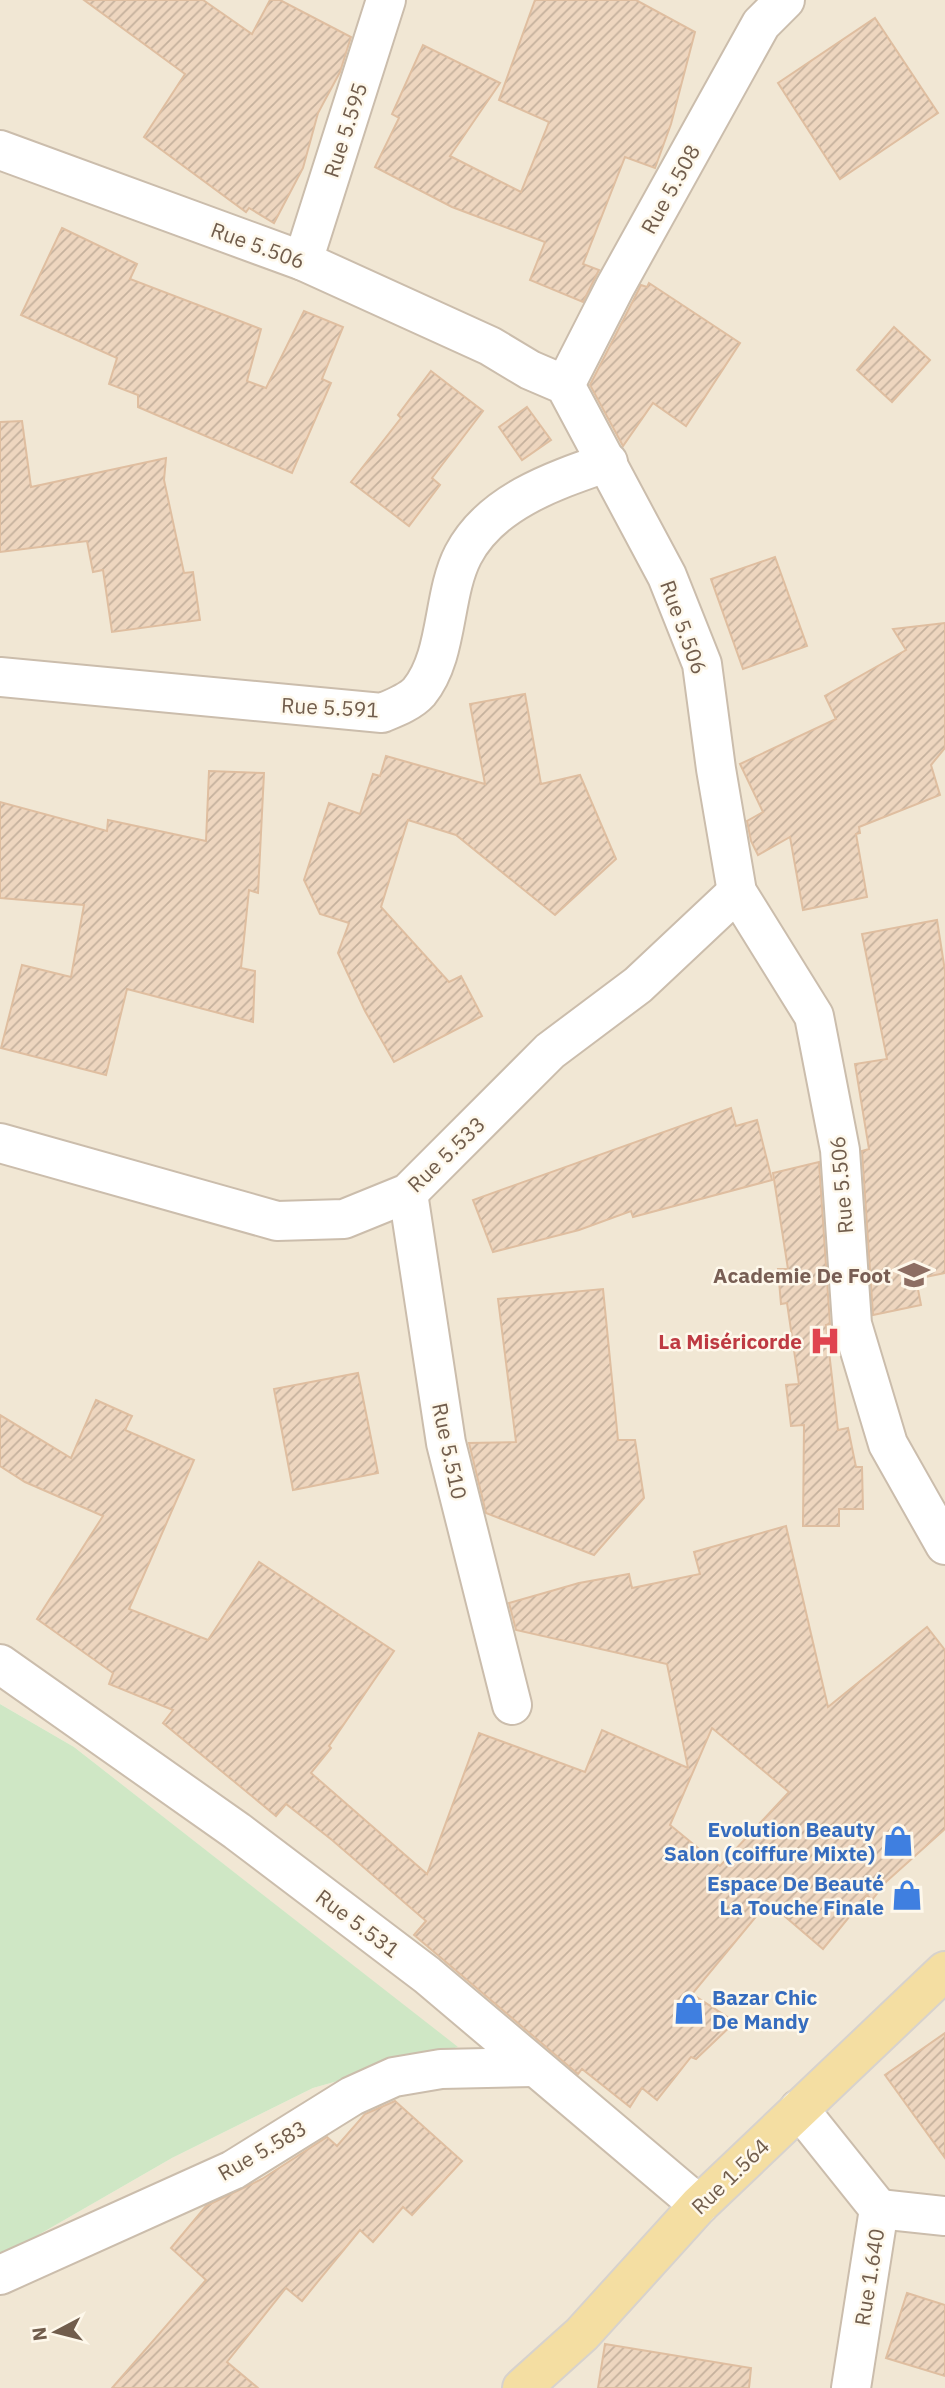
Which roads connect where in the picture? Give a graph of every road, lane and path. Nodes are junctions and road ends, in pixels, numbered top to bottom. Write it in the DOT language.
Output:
graph roads {
  1 [pos="386,0"];
  2 [pos="785,0"];
  3 [pos="0,150"];
  4 [pos="303,261"];
  5 [pos="565,385"];
  6 [pos="608,462"];
  7 [pos="0,677"];
  8 [pos="737,892"];
  9 [pos="0,1143"];
  10 [pos="408,1194"];
  11 [pos="945,1545"];
  12 [pos="0,1664"];
  13 [pos="512,1705"];
  14 [pos="945,1971"];
  15 [pos="533,2067"];
  16 [pos="799,2109"];
  17 [pos="699,2206"];
  18 [pos="879,2209"];
  19 [pos="945,2216"];
  20 [pos="0,2275"];
  21 [pos="522,2388"];
  22 [pos="851,2388"];
  1 -- 4 [label="street, Rue 5.595"];
  2 -- 5 [label="street, Rue 5.508"];
  3 -- 4 [label="street, Rue 5.506"];
  4 -- 5 [label="street, Rue 5.506"];
  5 -- 6 [label="street, Rue 5.506"];
  6 -- 7 [label="street, Rue 5.591"];
  6 -- 8 [label="street, Rue 5.506"];
  8 -- 10 [label="street, Rue 5.533"];
  8 -- 11 [label="street, Rue 5.506"];
  9 -- 10 [label="street, Rue 5.533"];
  10 -- 13 [label="street, Rue 5.510"];
  12 -- 15 [label="street, Rue 5.531"];
  14 -- 16 [label="main road, Rue 1.564"];
  15 -- 17 [label="street, Rue 5.531"];
  15 -- 20 [label="street, Rue 5.583"];
  16 -- 17 [label="main road, Rue 1.564"];
  16 -- 18 [label="street, Rue 1.640"];
  17 -- 21 [label="main road, Rue 1.564"];
  18 -- 19 [label="street"];
  18 -- 22 [label="street, Rue 1.640"];
}
